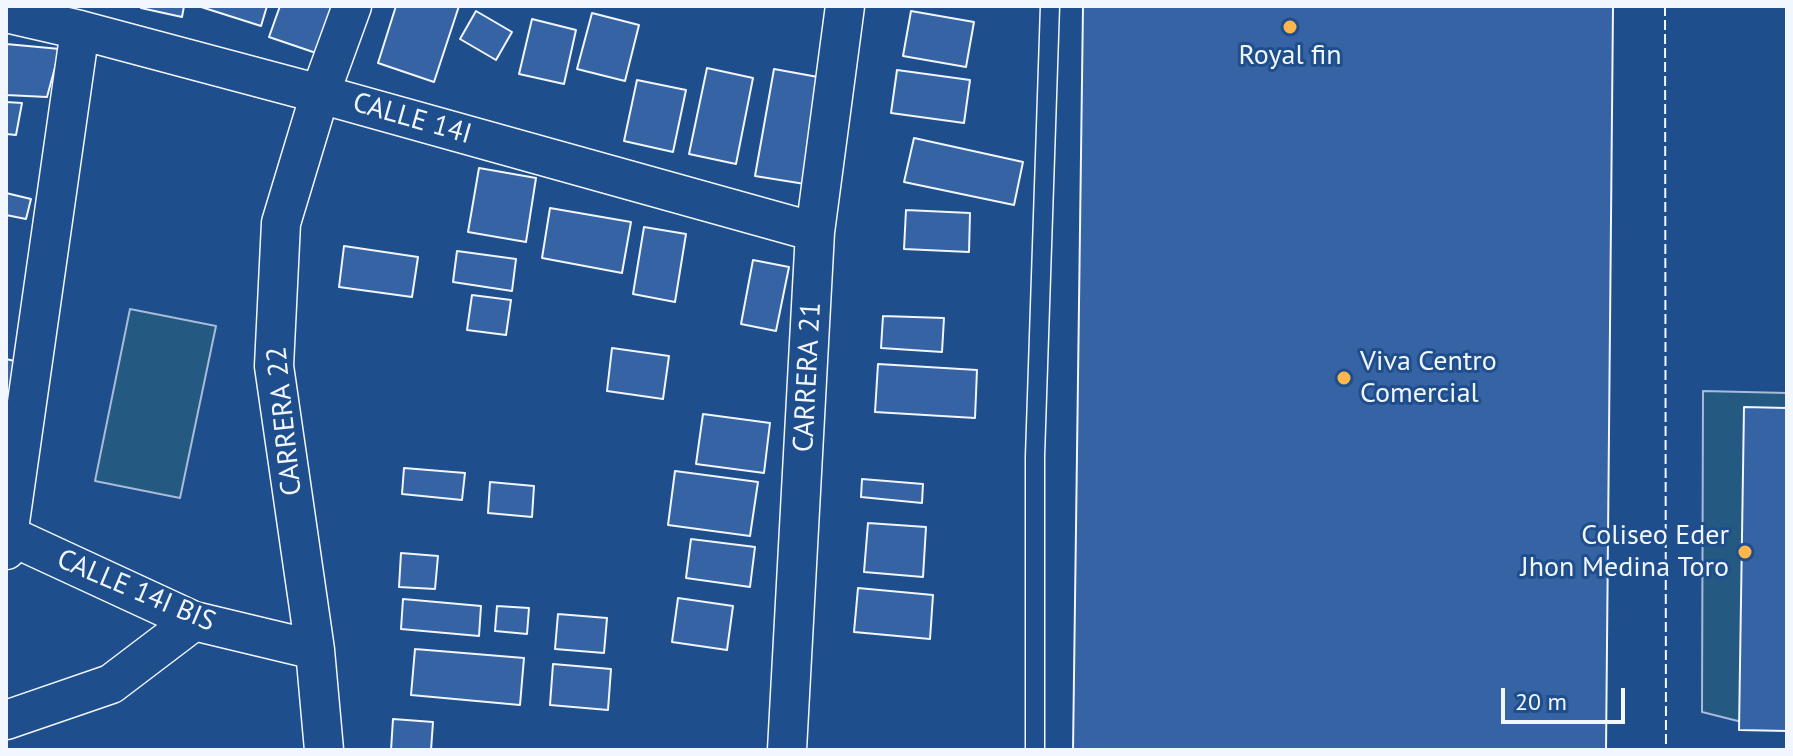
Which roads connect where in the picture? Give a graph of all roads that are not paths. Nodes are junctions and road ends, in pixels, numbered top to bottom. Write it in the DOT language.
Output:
graph roads {
  1 [pos="352,6"];
  2 [pos="845,6"];
  3 [pos="1050,6"];
  4 [pos="6,13"];
  5 [pos="80,30"];
  6 [pos="320,94"];
  7 [pos="815,232"];
  8 [pos="7,540"];
  9 [pos="194,621"];
  10 [pos="315,650"];
  11 [pos="6,720"];
  12 [pos="324,750"];
  13 [pos="787,750"];
  14 [pos="1035,750"];
  1 -- 6 [label="street, CARRERA 22"];
  2 -- 7 [label="street, CARRERA 21"];
  3 -- 14 [label="lane"];
  4 -- 5 [label="street, CALLE 14I"];
  5 -- 6 [label="street, CALLE 14I"];
  5 -- 8 [label="street"];
  6 -- 7 [label="street, CALLE 14I"];
  6 -- 10 [label="street, CARRERA 22"];
  7 -- 13 [label="street, CARRERA 21"];
  8 -- 9 [label="street, CALLE 14I BIS"];
  9 -- 10 [label="street, CALLE 14I BIS"];
  9 -- 11 [label="street"];
  10 -- 12 [label="street, CARRERA 22"];
}
